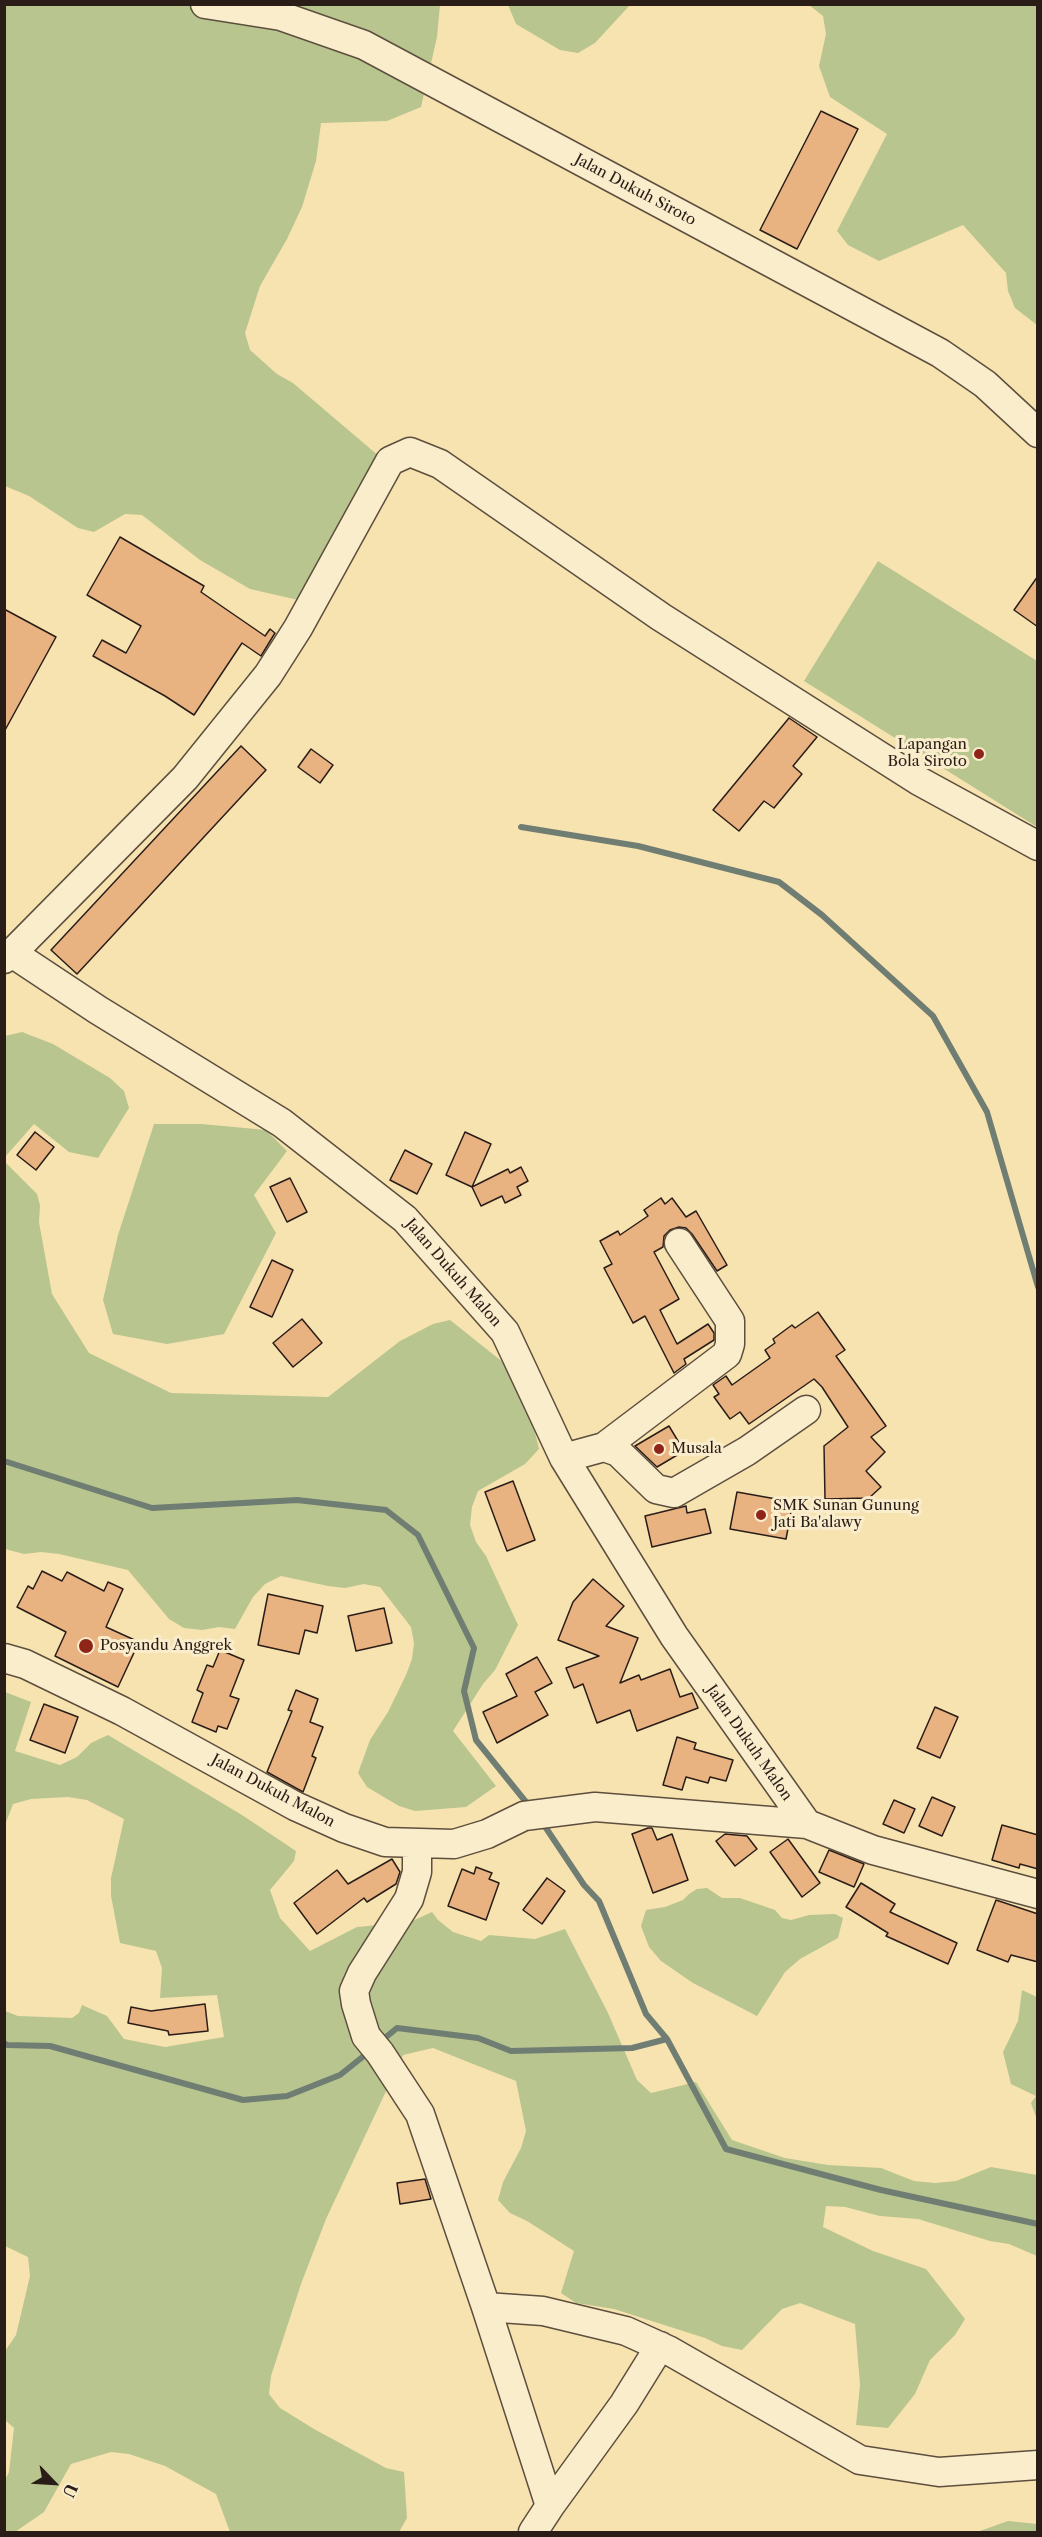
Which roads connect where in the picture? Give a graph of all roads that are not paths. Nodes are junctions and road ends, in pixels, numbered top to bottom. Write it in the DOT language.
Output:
graph roads {
  1 [pos="205,4"];
  2 [pos="1038,433"];
  3 [pos="1038,846"];
  4 [pos="8,956"];
  5 [pos="679,1243"];
  6 [pos="806,1410"];
  7 [pos="604,1447"];
  8 [pos="564,1458"];
  9 [pos="4,1658"];
  10 [pos="807,1824"];
  11 [pos="417,1843"];
  12 [pos="1038,1894"];
  13 [pos="486,2307"];
  14 [pos="660,2346"];
  15 [pos="1038,2465"];
  16 [pos="550,2506"];
  17 [pos="533,2532"];
  1 -- 2 [label="street, Jalan Dukuh Siroto"];
  3 -- 4 [label="street"];
  4 -- 8 [label="street, Jalan Dukuh Malon"];
  5 -- 7 [label="street"];
  6 -- 7 [label="street"];
  7 -- 8 [label="street"];
  8 -- 10 [label="street, Jalan Dukuh Malon"];
  9 -- 11 [label="street, Jalan Dukuh Malon"];
  10 -- 11 [label="street, Jalan Dukuh Malon"];
  10 -- 12 [label="street, Jalan Dukuh Malon"];
  11 -- 13 [label="street"];
  13 -- 14 [label="street"];
  13 -- 16 [label="street"];
  14 -- 15 [label="street"];
  14 -- 16 [label="street"];
  16 -- 17 [label="street"];
}
